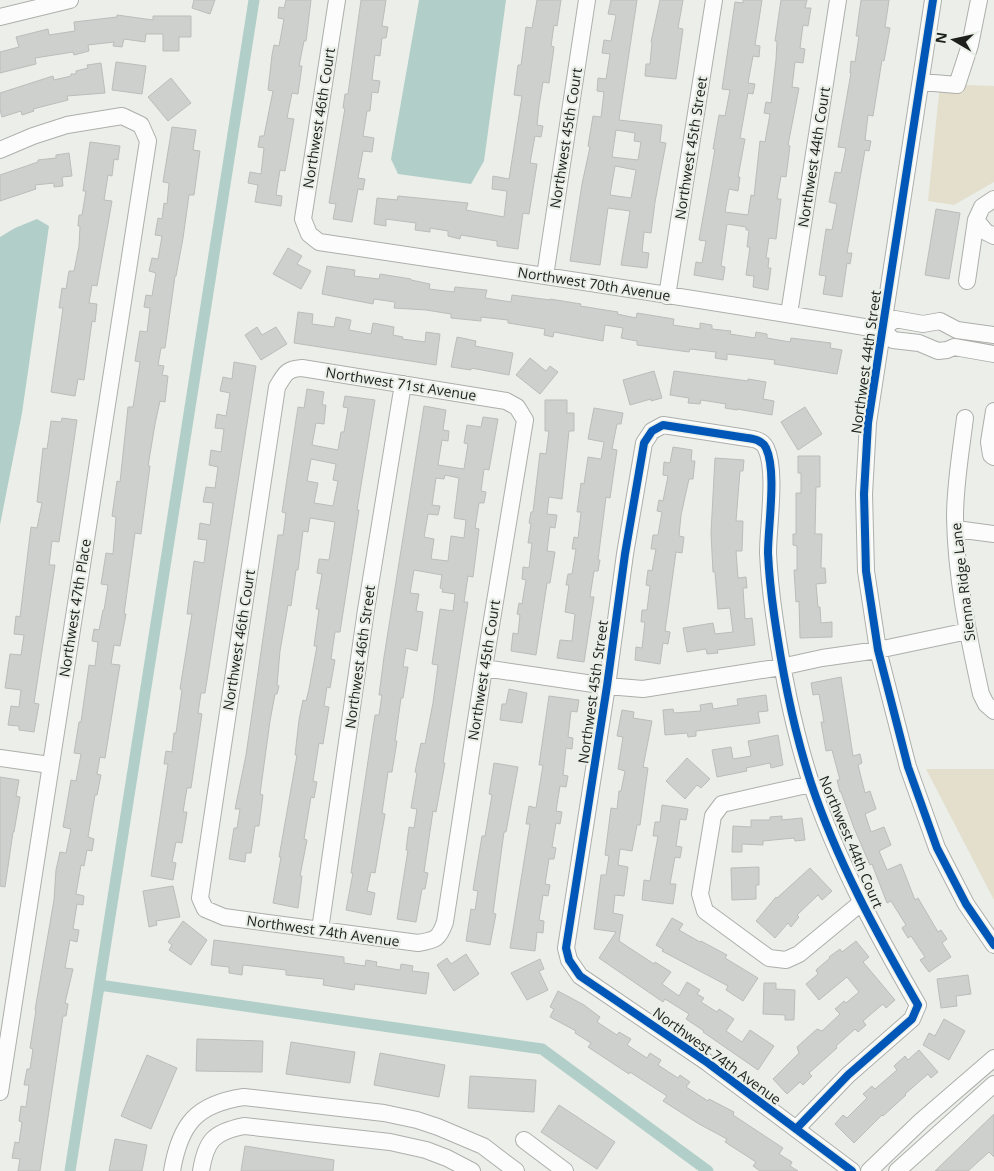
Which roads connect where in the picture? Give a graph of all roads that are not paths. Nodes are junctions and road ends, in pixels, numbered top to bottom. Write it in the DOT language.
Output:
graph roads {
  1 [pos="70,0"];
  2 [pos="337,0"];
  3 [pos="587,0"];
  4 [pos="714,0"];
  5 [pos="838,0"];
  6 [pos="934,0"];
  7 [pos="978,0"];
  8 [pos="0,17"];
  9 [pos="922,82"];
  10 [pos="0,150"];
  11 [pos="994,199"];
  12 [pos="976,220"];
  13 [pos="309,234"];
  14 [pos="994,236"];
  15 [pos="545,276"];
  16 [pos="967,282"];
  17 [pos="668,296"];
  18 [pos="790,314"];
  19 [pos="882,330"];
  20 [pos="994,335"];
  21 [pos="994,354"];
  22 [pos="285,374"];
  23 [pos="403,384"];
  24 [pos="517,407"];
  25 [pos="994,411"];
  26 [pos="964,418"];
  27 [pos="765,447"];
  28 [pos="994,457"];
  29 [pos="956,529"];
  30 [pos="994,534"];
  31 [pos="968,631"];
  32 [pos="878,650"];
  33 [pos="781,667"];
  34 [pos="484,668"];
  35 [pos="607,686"];
  36 [pos="994,711"];
  37 [pos="0,758"];
  38 [pos="50,765"];
  39 [pos="811,784"];
  40 [pos="862,902"];
  41 [pos="205,908"];
  42 [pos="320,930"];
  43 [pos="440,935"];
  44 [pos="994,945"];
  45 [pos="569,960"];
  46 [pos="994,1058"];
  47 [pos="994,1084"];
  48 [pos="0,1092"];
  49 [pos="358,1110"];
  50 [pos="796,1129"];
  51 [pos="355,1138"];
  52 [pos="524,1140"];
  53 [pos="173,1168"];
  54 [pos="201,1170"];
  55 [pos="472,1171"];
  56 [pos="516,1171"];
  57 [pos="565,1171"];
  58 [pos="852,1171"];
  59 [pos="870,1171"];
  60 [pos="897,1171"];
  1 -- 8 [label="street"];
  2 -- 13 [label="street, Northwest 46th Court"];
  3 -- 15 [label="street, Northwest 45th Court"];
  4 -- 17 [label="street, Northwest 45th Street"];
  5 -- 18 [label="street, Northwest 44th Court"];
  6 -- 9 [label="street, Northwest 44th Street"];
  7 -- 9 [label="street"];
  9 -- 19 [label="street, Northwest 44th Street"];
  10 -- 38 [label="street, Northwest 47th Place"];
  11 -- 12 [label="street"];
  12 -- 14 [label="street"];
  12 -- 16 [label="street"];
  13 -- 15 [label="street, Northwest 70th Avenue"];
  15 -- 17 [label="street, Northwest 70th Avenue"];
  17 -- 18 [label="street, Northwest 70th Avenue"];
  18 -- 19 [label="street, Northwest 70th Avenue"];
  19 -- 20 [label="street"];
  19 -- 21 [label="street, Northwest 70th Avenue"];
  19 -- 32 [label="street, Northwest 44th Street"];
  22 -- 23 [label="street, Northwest 71st Avenue"];
  22 -- 41 [label="street, Northwest 46th Court"];
  23 -- 24 [label="street, Northwest 71st Avenue"];
  23 -- 42 [label="street, Northwest 46th Street"];
  24 -- 34 [label="street, Northwest 45th Court"];
  25 -- 28 [label="street"];
  26 -- 29 [label="street, Sienna Ridge Lane"];
  27 -- 33 [label="street, Northwest 44th Court"];
  27 -- 35 [label="street, Northwest 45th Street"];
  29 -- 30 [label="street"];
  29 -- 31 [label="street, Sienna Ridge Lane"];
  31 -- 32 [label="street"];
  31 -- 36 [label="street, Sienna Ridge Lane"];
  32 -- 33 [label="street"];
  32 -- 44 [label="street, Northwest 44th Street"];
  33 -- 35 [label="street"];
  33 -- 39 [label="street, Northwest 44th Court"];
  34 -- 35 [label="street"];
  34 -- 43 [label="street, Northwest 45th Court"];
  35 -- 45 [label="street, Northwest 45th Street"];
  37 -- 38 [label="street"];
  38 -- 48 [label="street, Northwest 47th Place"];
  39 -- 40 [label="street, Northwest 44th Court"];
  39 -- 40 [label="street"];
  40 -- 50 [label="street, Northwest 44th Court"];
  41 -- 42 [label="street, Northwest 74th Avenue"];
  42 -- 43 [label="street, Northwest 74th Avenue"];
  45 -- 50 [label="street, Northwest 74th Avenue"];
  46 -- 59 [label="street"];
  47 -- 60 [label="street"];
  49 -- 51 [label="street"];
  49 -- 53 [label="street"];
  49 -- 56 [label="street"];
  50 -- 58 [label="street, Northwest 74th Avenue"];
  51 -- 54 [label="street"];
  51 -- 55 [label="street"];
  52 -- 57 [label="street"];
  53 -- 54 [label="street"];
}
